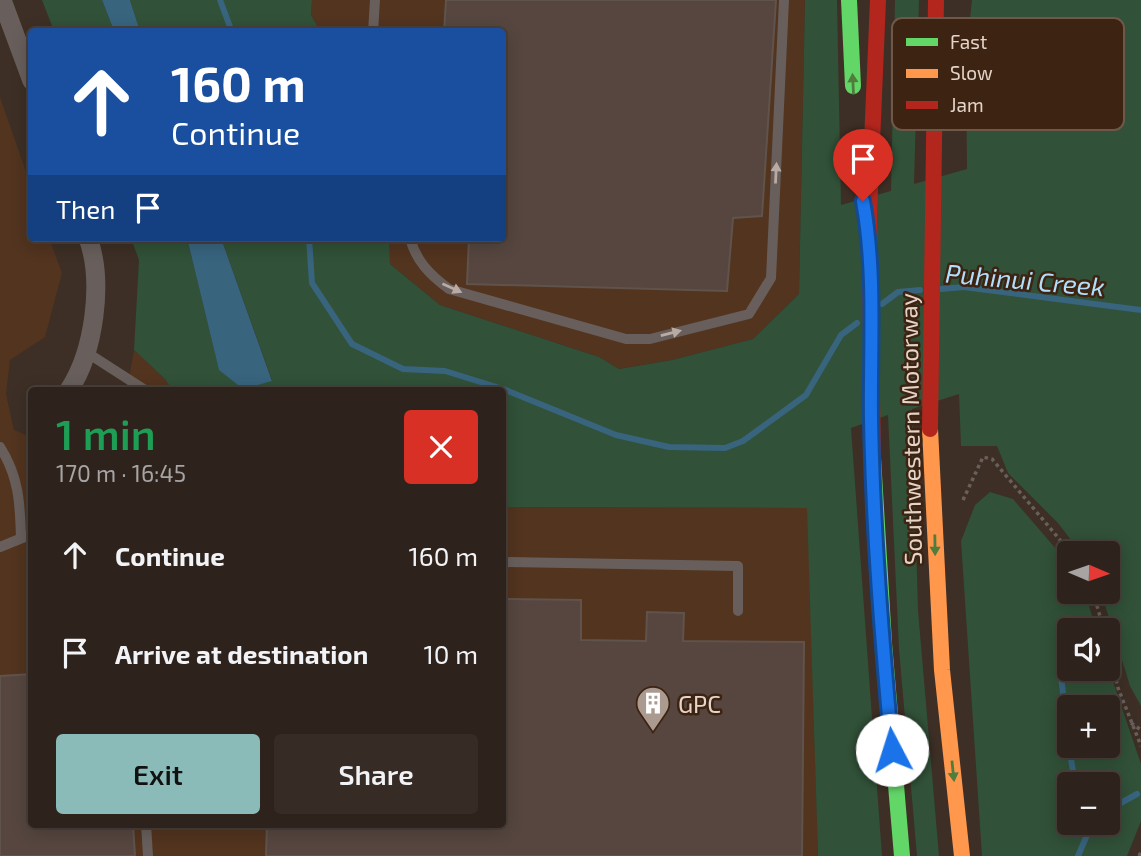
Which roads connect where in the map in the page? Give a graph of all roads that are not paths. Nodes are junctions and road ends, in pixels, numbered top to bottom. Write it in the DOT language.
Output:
graph roads {
  1 [pos="2,0"];
  2 [pos="374,0"];
  3 [pos="784,0"];
  4 [pos="849,0"];
  5 [pos="878,0"];
  6 [pos="936,0"];
  7 [pos="953,14"];
  8 [pos="935,18"];
  9 [pos="952,18"];
  10 [pos="373,28"];
  11 [pos="28,70"];
  12 [pos="854,96"];
  13 [pos="855,123"];
  14 [pos="932,130"];
  15 [pos="938,130"];
  16 [pos="931,179"];
  17 [pos="867,200"];
  18 [pos="90,242"];
  19 [pos="411,242"];
  20 [pos="86,352"];
  21 [pos="71,387"];
  22 [pos="140,387"];
  23 [pos="0,447"];
  24 [pos="26,536"];
  25 [pos="0,547"];
  26 [pos="506,562"];
  27 [pos="738,611"];
  28 [pos="146,828"];
  29 [pos="148,856"];
  30 [pos="902,856"];
  31 [pos="962,856"];
  1 -- 11 [label="street"];
  2 -- 10 [label="lane"];
  19 -- 3 [label="lane, one-way"];
  12 -- 4 [label="highway, one-way"];
  5 -- 17 [label="highway"];
  6 -- 8 [label="highway, Southwestern Motorway"];
  7 -- 9 [label="highway"];
  13 -- 17 [label="highway"];
  14 -- 16 [label="highway, Southwestern Motorway"];
  15 -- 16 [label="highway"];
  16 -- 31 [label="highway, Southwestern Motorway, one-way"];
  17 -- 30 [label="highway, Southwestern Motorway"];
  18 -- 20 [label="street"];
  20 -- 21 [label="street"];
  20 -- 22 [label="lane"];
  23 -- 24 [label="lane"];
  24 -- 25 [label="lane"];
  26 -- 27 [label="lane"];
  28 -- 29 [label="lane"];
}
